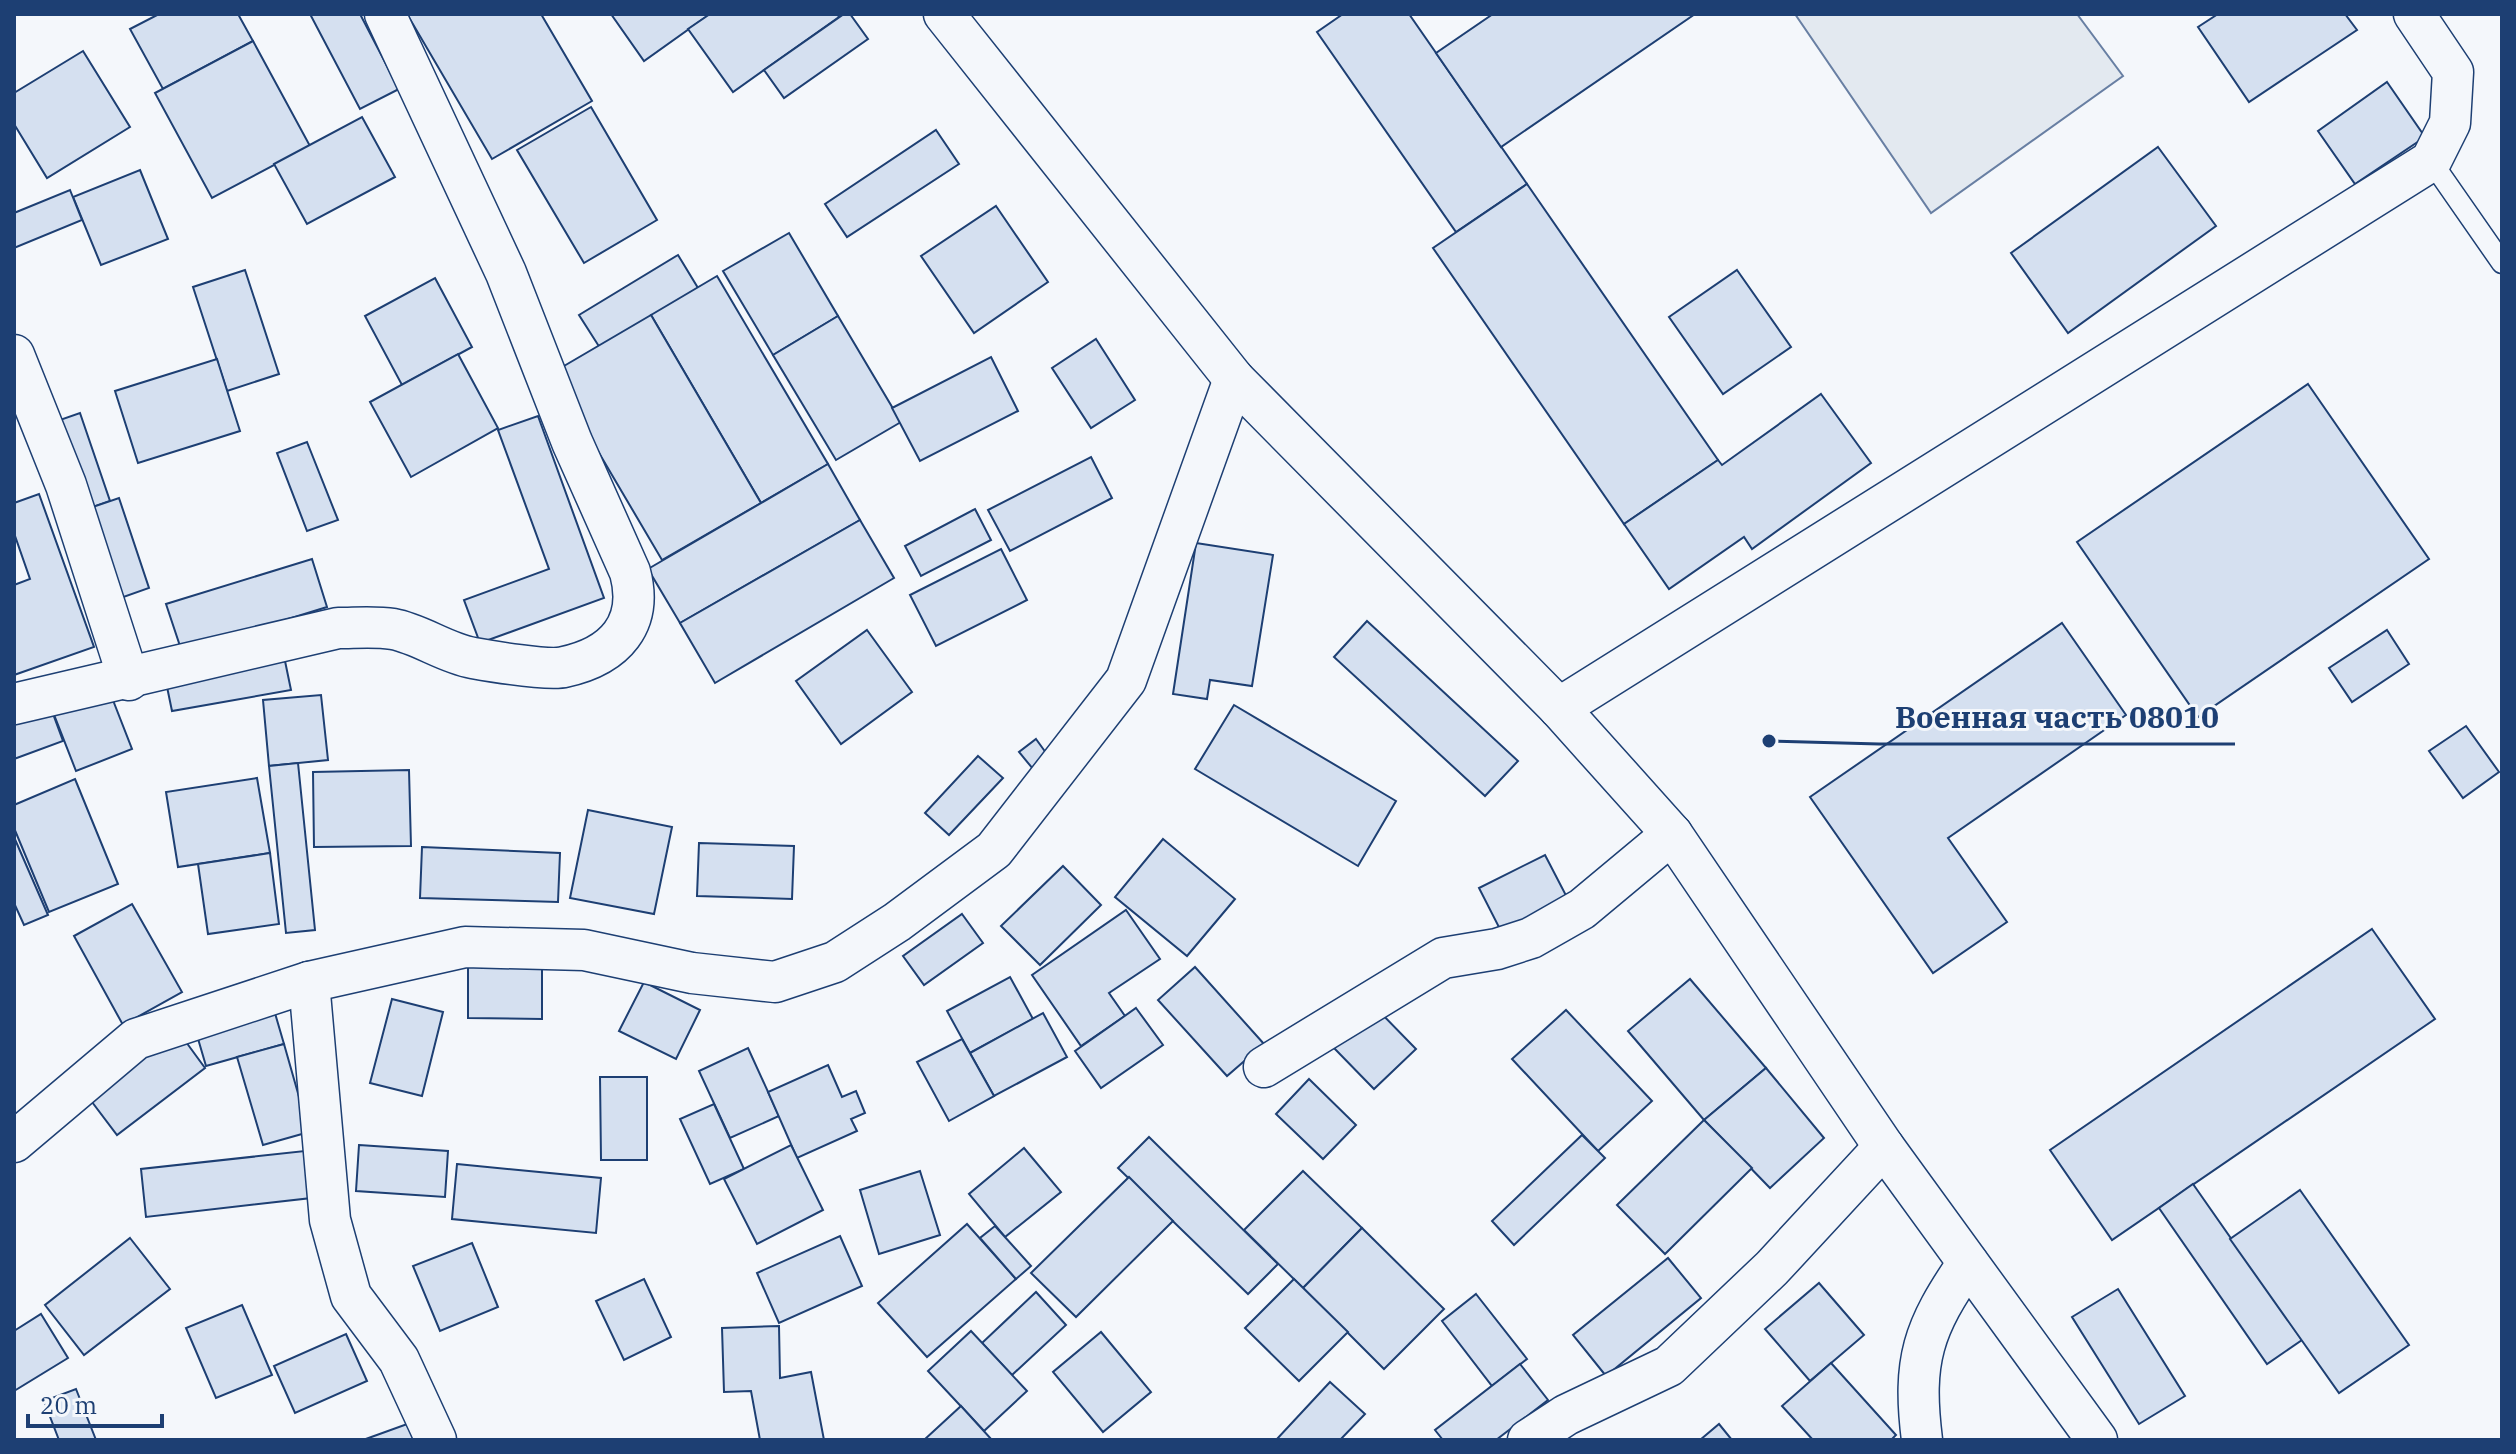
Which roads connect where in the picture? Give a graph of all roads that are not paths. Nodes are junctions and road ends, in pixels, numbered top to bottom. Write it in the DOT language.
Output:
graph roads {
  1 [pos="385,14"];
  2 [pos="944,14"];
  3 [pos="2414,14"];
  4 [pos="2431,161"];
  5 [pos="2502,263"];
  6 [pos="14,355"];
  7 [pos="1234,379"];
  8 [pos="129,680"];
  9 [pos="14,704"];
  10 [pos="1559,708"];
  11 [pos="1672,834"];
  12 [pos="309,982"];
  13 [pos="1264,1067"];
  14 [pos="14,1142"];
  15 [pos="1884,1147"];
  16 [pos="1968,1263"];
  17 [pos="1577,1428"];
  18 [pos="436,1440"];
  19 [pos="1528,1440"];
  20 [pos="1922,1440"];
  21 [pos="2097,1440"];
  1 -- 8 [label="street"];
  2 -- 7 [label="street"];
  3 -- 4 [label="street"];
  4 -- 5 [label="lane"];
  4 -- 10 [label="street"];
  6 -- 8 [label="street"];
  7 -- 10 [label="street"];
  7 -- 12 [label="street"];
  8 -- 9 [label="street"];
  10 -- 11 [label="street"];
  11 -- 13 [label="street"];
  11 -- 15 [label="street"];
  12 -- 14 [label="street"];
  12 -- 18 [label="street"];
  15 -- 16 [label="street"];
  15 -- 17 [label="street"];
  16 -- 20 [label="street"];
  16 -- 21 [label="street"];
  17 -- 19 [label="street"];
}
